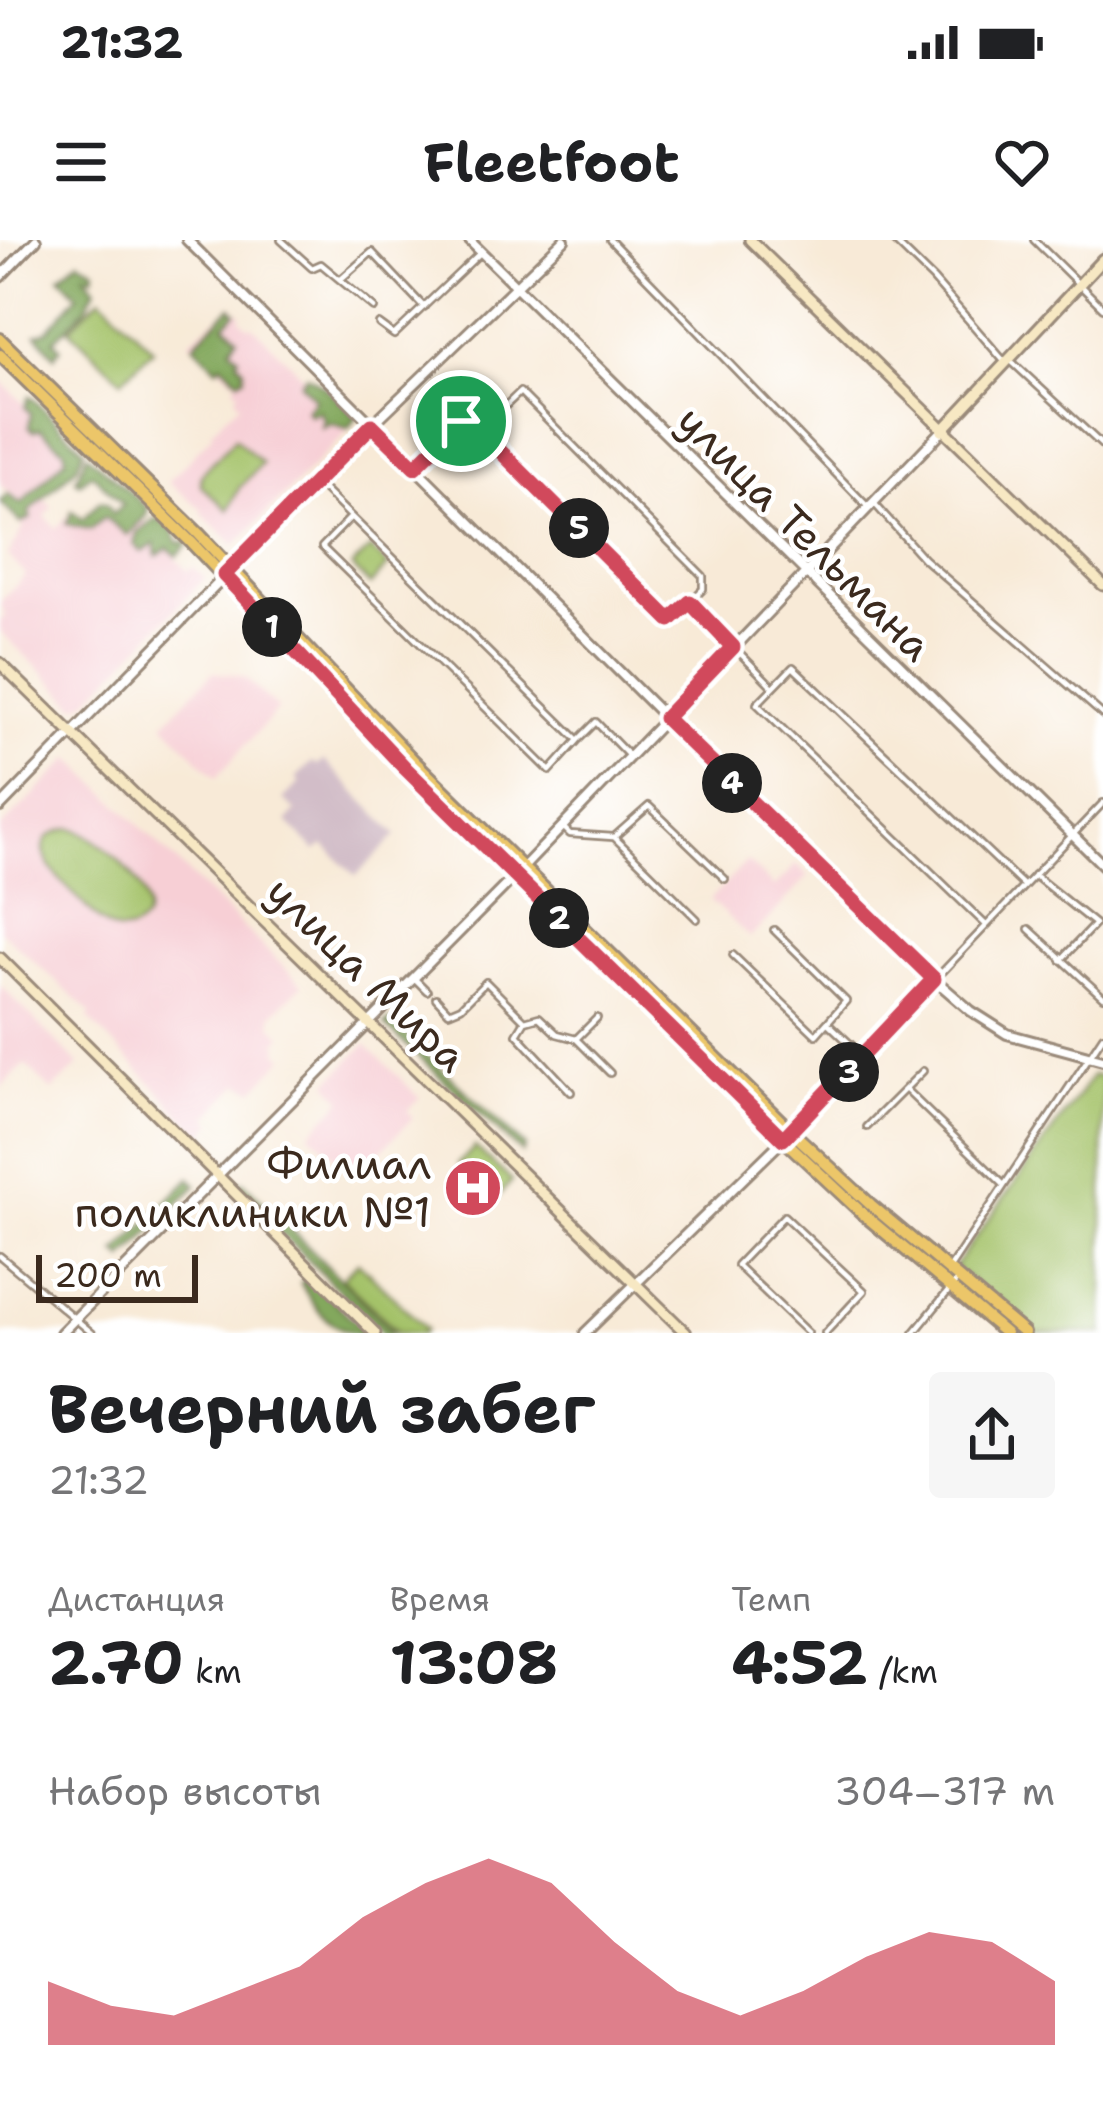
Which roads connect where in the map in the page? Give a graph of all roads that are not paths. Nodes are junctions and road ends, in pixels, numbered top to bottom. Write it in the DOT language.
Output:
graph roads {
  1 [pos="36,240"];
  2 [pos="187,240"];
  3 [pos="281,240"];
  4 [pos="469,240"];
  5 [pos="564,240"];
  6 [pos="610,240"];
  7 [pos="750,240"];
  8 [pos="892,240"];
  9 [pos="1034,240"];
  10 [pos="481,253"];
  11 [pos="1103,260"];
  12 [pos="0,277"];
  13 [pos="340,279"];
  14 [pos="1080,285"];
  15 [pos="516,288"];
  16 [pos="424,307"];
  17 [pos="374,308"];
  18 [pos="1103,308"];
  19 [pos="380,324"];
  20 [pos="0,339"];
  21 [pos="0,355"];
  22 [pos="1009,363"];
  23 [pos="368,421"];
  24 [pos="480,430"];
  25 [pos="942,431"];
  26 [pos="1103,446"];
  27 [pos="415,467"];
  28 [pos="316,482"];
  29 [pos="870,505"];
  30 [pos="351,518"];
  31 [pos="227,571"];
  32 [pos="803,574"];
  33 [pos="1103,585"];
  34 [pos="690,602"];
  35 [pos="733,647"];
  36 [pos="0,663"];
  37 [pos="773,687"];
  38 [pos="1103,715"];
  39 [pos="665,718"];
  40 [pos="72,734"];
  41 [pos="578,740"];
  42 [pos="629,756"];
  43 [pos="1103,803"];
  44 [pos="0,807"];
  45 [pos="562,826"];
  46 [pos="1072,835"];
  47 [pos="614,837"];
  48 [pos="1103,865"];
  49 [pos="519,872"];
  50 [pos="1033,874"];
  51 [pos="724,879"];
  52 [pos="1023,885"];
  53 [pos="697,919"];
  54 [pos="985,924"];
  55 [pos="1029,929"];
  56 [pos="774,931"];
  57 [pos="734,955"];
  58 [pos="0,958"];
  59 [pos="1061,960"];
  60 [pos="414,978"];
  61 [pos="934,979"];
  62 [pos="428,991"];
  63 [pos="1103,997"];
  64 [pos="436,998"];
  65 [pos="598,1018"];
  66 [pos="525,1021"];
  67 [pos="827,1022"];
  68 [pos="370,1023"];
  69 [pos="1103,1036"];
  70 [pos="576,1040"];
  71 [pos="1090,1055"];
  72 [pos="864,1057"];
  73 [pos="1103,1060"];
  74 [pos="922,1071"];
  75 [pos="610,1073"];
  76 [pos="905,1089"];
  77 [pos="571,1092"];
  78 [pos="867,1127"];
  79 [pos="787,1135"];
  80 [pos="219,1175"];
  81 [pos="1004,1185"];
  82 [pos="0,1256"];
  83 [pos="953,1279"];
  84 [pos="636,1284"];
  85 [pos="76,1318"];
  86 [pos="61,1333"];
  87 [pos="92,1333"];
  88 [pos="375,1333"];
  89 [pos="585,1333"];
  90 [pos="686,1333"];
  91 [pos="808,1333"];
  92 [pos="824,1333"];
  93 [pos="914,1333"];
  94 [pos="1005,1333"];
  95 [pos="1024,1333"];
  1 -- 12 [label="street"];
  2 -- 23 [label="street"];
  3 -- 13 [label="street"];
  4 -- 10 [label="street, улица Тельмана"];
  5 -- 15 [label="street"];
  6 -- 29 [label="street"];
  7 -- 25 [label="main road"];
  8 -- 22 [label="street"];
  9 -- 14 [label="street"];
  10 -- 15 [label="street, улица Тельмана"];
  10 -- 16 [label="street"];
  11 -- 14 [label="main road"];
  13 -- 16 [label="street"];
  13 -- 17 [label="street"];
  14 -- 18 [label="street"];
  14 -- 22 [label="main road"];
  15 -- 23 [label="street"];
  15 -- 32 [label="street, улица Тельмана"];
  16 -- 19 [label="street"];
  20 -- 31 [label="main road"];
  21 -- 31 [label="main road"];
  22 -- 25 [label="main road"];
  22 -- 26 [label="street"];
  23 -- 27 [label="street"];
  23 -- 28 [label="street"];
  24 -- 27 [label="street"];
  24 -- 34 [label="street"];
  24 -- 34 [label="street"];
  25 -- 29 [label="street"];
  25 -- 33 [label="main road"];
  27 -- 39 [label="street"];
  28 -- 30 [label="street"];
  28 -- 31 [label="street"];
  29 -- 32 [label="street"];
  29 -- 38 [label="street"];
  30 -- 41 [label="street"];
  30 -- 41 [label="street"];
  31 -- 40 [label="street"];
  31 -- 49 [label="main road"];
  32 -- 35 [label="street"];
  32 -- 46 [label="street, улица Тельмана"];
  34 -- 35 [label="street"];
  35 -- 37 [label="street"];
  35 -- 39 [label="street"];
  36 -- 40 [label="main road, улица Мира"];
  37 -- 52 [label="street"];
  37 -- 54 [label="street"];
  39 -- 42 [label="street"];
  39 -- 61 [label="street"];
  40 -- 44 [label="street"];
  40 -- 68 [label="main road, улица Мира"];
  41 -- 42 [label="street"];
  42 -- 45 [label="street"];
  43 -- 46 [label="street"];
  45 -- 47 [label="street"];
  45 -- 49 [label="street"];
  46 -- 48 [label="street, улица Тельмана"];
  46 -- 50 [label="street"];
  47 -- 51 [label="street"];
  47 -- 53 [label="street"];
  49 -- 60 [label="street"];
  49 -- 79 [label="main road"];
  50 -- 52 [label="street"];
  50 -- 59 [label="street"];
  52 -- 54 [label="street"];
  54 -- 61 [label="street"];
  55 -- 59 [label="street"];
  56 -- 67 [label="street"];
  57 -- 67 [label="street"];
  58 -- 80 [label="main road"];
  59 -- 63 [label="street"];
  60 -- 62 [label="street"];
  60 -- 68 [label="street"];
  61 -- 71 [label="street"];
  61 -- 72 [label="street"];
  64 -- 66 [label="street"];
  65 -- 70 [label="street"];
  66 -- 70 [label="street"];
  66 -- 77 [label="street"];
  67 -- 72 [label="street"];
  68 -- 80 [label="street"];
  68 -- 84 [label="main road, улица Мира"];
  69 -- 71 [label="street"];
  70 -- 75 [label="street"];
  71 -- 73 [label="street"];
  71 -- 81 [label="street"];
  72 -- 79 [label="street"];
  74 -- 76 [label="street"];
  76 -- 78 [label="street"];
  76 -- 81 [label="street"];
  79 -- 83 [label="main road"];
  79 -- 84 [label="street"];
  80 -- 85 [label="street"];
  80 -- 88 [label="main road"];
  81 -- 83 [label="street"];
  82 -- 85 [label="street"];
  83 -- 93 [label="street"];
  83 -- 94 [label="main road"];
  83 -- 95 [label="main road"];
  84 -- 89 [label="street"];
  84 -- 90 [label="main road, улица Мира"];
  85 -- 86 [label="street"];
  85 -- 87 [label="street"];
  91 -- 92 [label="street"];
}
